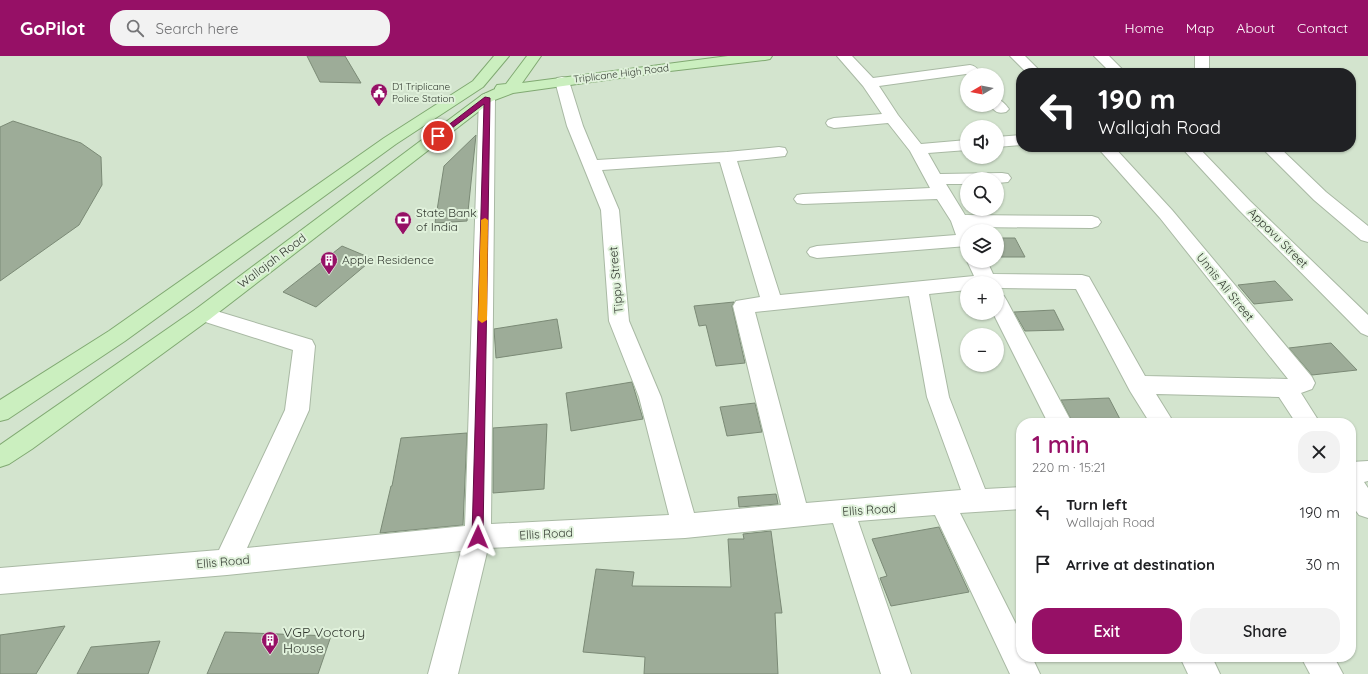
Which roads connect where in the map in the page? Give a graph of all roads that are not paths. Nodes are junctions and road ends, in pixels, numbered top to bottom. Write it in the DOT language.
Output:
graph roads {
  1 [pos="502,56"];
  2 [pos="534,56"];
  3 [pos="764,56"];
  4 [pos="844,56"];
  5 [pos="1017,56"];
  6 [pos="1101,56"];
  7 [pos="1202,56"];
  8 [pos="1030,68"];
  9 [pos="1114,68"];
  10 [pos="1202,68"];
  11 [pos="960,70"];
  12 [pos="562,81"];
  13 [pos="869,83"];
  14 [pos="510,89"];
  15 [pos="483,91"];
  16 [pos="892,118"];
  17 [pos="834,123"];
  18 [pos="1016,140"];
  19 [pos="1004,141"];
  20 [pos="960,146"];
  21 [pos="917,149"];
  22 [pos="779,152"];
  23 [pos="1110,152"];
  24 [pos="1194,152"];
  25 [pos="1273,152"];
  26 [pos="727,157"];
  27 [pos="592,165"];
  28 [pos="960,183"];
  29 [pos="938,186"];
  30 [pos="803,199"];
  31 [pos="960,222"];
  32 [pos="1092,222"];
  33 [pos="1368,236"];
  34 [pos="960,241"];
  35 [pos="817,252"];
  36 [pos="1004,283"];
  37 [pos="960,285"];
  38 [pos="918,289"];
  39 [pos="772,303"];
  40 [pos="203,314"];
  41 [pos="1004,315"];
  42 [pos="1368,328"];
  43 [pos="1138,385"];
  44 [pos="1286,388"];
  45 [pos="0,412"];
  46 [pos="1057,418"];
  47 [pos="1159,418"];
  48 [pos="1305,418"];
  49 [pos="0,457"];
  50 [pos="1368,471"];
  51 [pos="1356,472"];
  52 [pos="1356,491"];
  53 [pos="1016,498"];
  54 [pos="977,500"];
  55 [pos="943,504"];
  56 [pos="1368,506"];
  57 [pos="842,512"];
  58 [pos="796,515"];
  59 [pos="685,526"];
  60 [pos="478,537"];
  61 [pos="227,562"];
  62 [pos="0,581"];
  63 [pos="1016,655"];
  64 [pos="1019,662"];
  65 [pos="1198,662"];
  66 [pos="1320,662"];
  67 [pos="443,674"];
  68 [pos="896,674"];
  69 [pos="1025,674"];
  70 [pos="1205,674"];
  71 [pos="1328,674"];
  1 -- 15 [label="main road, Wallajah Road"];
  2 -- 14 [label="main road"];
  3 -- 12 [label="main road, Triplicane High Road"];
  4 -- 13 [label="street"];
  5 -- 8 [label="street"];
  6 -- 9 [label="street"];
  7 -- 10 [label="street"];
  11 -- 13 [label="street"];
  12 -- 14 [label="main road, Triplicane High Road"];
  12 -- 27 [label="street, Tippu Street"];
  13 -- 16 [label="street"];
  14 -- 15 [label="main road, Wallajah Road"];
  15 -- 40 [label="main road, Wallajah Road"];
  15 -- 45 [label="main road, Wallajah Road"];
  15 -- 60 [label="street"];
  16 -- 17 [label="street"];
  16 -- 21 [label="street"];
  18 -- 19 [label="street"];
  20 -- 21 [label="street"];
  21 -- 29 [label="street"];
  22 -- 26 [label="street"];
  23 -- 44 [label="street, Unnis Ali Street"];
  24 -- 42 [label="street, Appavu Street"];
  25 -- 33 [label="street"];
  26 -- 27 [label="street"];
  26 -- 39 [label="street"];
  27 -- 59 [label="street, Tippu Street"];
  28 -- 29 [label="street"];
  29 -- 30 [label="street"];
  29 -- 31 [label="street"];
  31 -- 32 [label="street"];
  34 -- 35 [label="street"];
  36 -- 43 [label="street"];
  37 -- 38 [label="street"];
  38 -- 39 [label="street"];
  38 -- 54 [label="street"];
  39 -- 58 [label="street"];
  40 -- 49 [label="main road, Wallajah Road"];
  40 -- 61 [label="street"];
  41 -- 46 [label="street"];
  43 -- 44 [label="street"];
  43 -- 47 [label="street"];
  44 -- 48 [label="street"];
  50 -- 51 [label="street"];
  52 -- 56 [label="street"];
  53 -- 54 [label="street, Ellis Road"];
  54 -- 55 [label="street, Ellis Road"];
  55 -- 57 [label="street, Ellis Road"];
  55 -- 63 [label="street"];
  57 -- 58 [label="street, Ellis Road"];
  57 -- 68 [label="street"];
  58 -- 59 [label="street, Ellis Road"];
  59 -- 60 [label="street, Ellis Road"];
  60 -- 61 [label="street, Ellis Road"];
  60 -- 67 [label="street"];
  61 -- 62 [label="street, Ellis Road"];
  64 -- 69 [label="street"];
  65 -- 70 [label="street"];
  66 -- 71 [label="street"];
}
